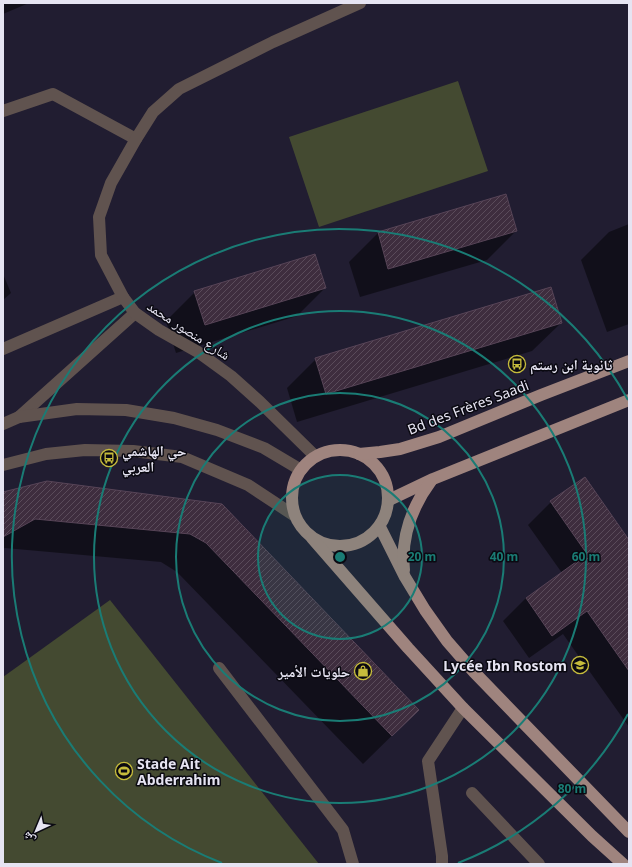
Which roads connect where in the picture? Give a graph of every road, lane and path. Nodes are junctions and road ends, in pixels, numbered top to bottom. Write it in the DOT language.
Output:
graph roads {
  1 [pos="360,3"];
  2 [pos="3,111"];
  3 [pos="136,139"];
  4 [pos="123,297"];
  5 [pos="135,313"];
  6 [pos="3,349"];
  7 [pos="629,361"];
  8 [pos="629,400"];
  9 [pos="19,417"];
  10 [pos="3,424"];
  11 [pos="359,454"];
  12 [pos="315,456"];
  13 [pos="3,464"];
  14 [pos="300,470"];
  15 [pos="433,479"];
  16 [pos="389,500"];
  17 [pos="295,516"];
  18 [pos="380,526"];
  19 [pos="312,538"];
  20 [pos="405,577"];
  21 [pos="219,668"];
  22 [pos="463,708"];
  23 [pos="472,793"];
  24 [pos="629,832"];
  25 [pos="353,864"];
  26 [pos="442,864"];
  27 [pos="539,864"];
  28 [pos="623,864"];
  1 -- 3 [label="street, شارع منصور محمد"];
  2 -- 3 [label="street"];
  3 -- 4 [label="street, شارع منصور محمد"];
  4 -- 5 [label="street, شارع منصور محمد"];
  4 -- 6 [label="street"];
  5 -- 9 [label="street"];
  5 -- 12 [label="street, شارع منصور محمد"];
  7 -- 11 [label="main road, Bd des Frères Saadi"];
  8 -- 15 [label="main road"];
  9 -- 10 [label="street"];
  9 -- 14 [label="street"];
  11 -- 12 [label="main road"];
  11 -- 16 [label="main road"];
  12 -- 14 [label="main road"];
  13 -- 17 [label="street"];
  14 -- 17 [label="main road"];
  15 -- 16 [label="main road"];
  15 -- 20 [label="main road"];
  16 -- 18 [label="main road"];
  17 -- 19 [label="main road"];
  18 -- 19 [label="main road"];
  18 -- 20 [label="main road"];
  19 -- 22 [label="main road"];
  20 -- 24 [label="main road"];
  21 -- 25 [label="street"];
  22 -- 26 [label="street"];
  22 -- 28 [label="main road"];
  23 -- 27 [label="street"];
}
